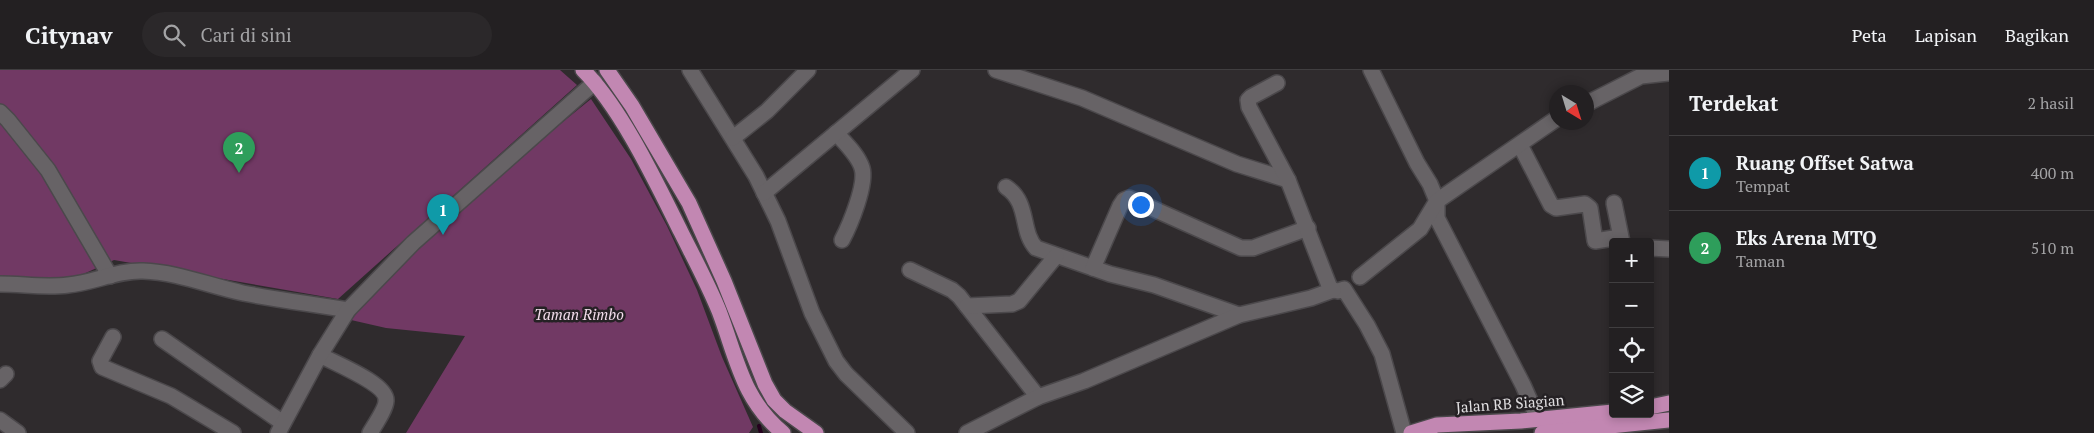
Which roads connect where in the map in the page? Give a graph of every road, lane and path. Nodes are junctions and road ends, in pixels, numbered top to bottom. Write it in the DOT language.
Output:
graph roads {
  1 [pos="583,70"];
  2 [pos="607,70"];
  3 [pos="808,70"];
  4 [pos="912,70"];
  5 [pos="996,70"];
  6 [pos="1373,71"];
  7 [pos="695,72"];
  8 [pos="1669,73"];
  9 [pos="893,76"];
  10 [pos="595,82"];
  11 [pos="1277,83"];
  12 [pos="1594,100"];
  13 [pos="0,112"];
  14 [pos="1549,125"];
  15 [pos="836,133"];
  16 [pos="733,138"];
  17 [pos="1520,145"];
  18 [pos="1288,180"];
  19 [pos="1006,187"];
  20 [pos="764,193"];
  21 [pos="1437,201"];
  22 [pos="689,203"];
  23 [pos="1614,203"];
  24 [pos="670,210"];
  25 [pos="1308,228"];
  26 [pos="1621,238"];
  27 [pos="842,240"];
  28 [pos="1609,240"];
  29 [pos="1654,248"];
  30 [pos="1669,248"];
  31 [pos="1056,256"];
  32 [pos="1094,268"];
  33 [pos="910,270"];
  34 [pos="110,276"];
  35 [pos="1360,277"];
  36 [pos="0,284"];
  37 [pos="1333,290"];
  38 [pos="967,306"];
  39 [pos="348,310"];
  40 [pos="1239,315"];
  41 [pos="114,337"];
  42 [pos="162,339"];
  43 [pos="320,356"];
  44 [pos="1038,397"];
  45 [pos="1669,403"];
  46 [pos="1654,406"];
  47 [pos="1609,413"];
  48 [pos="0,420"];
  49 [pos="1669,420"];
  50 [pos="1540,426"];
  51 [pos="280,428"];
  52 [pos="18,433"];
  53 [pos="233,433"];
  54 [pos="370,433"];
  55 [pos="783,433"];
  56 [pos="816,433"];
  57 [pos="907,433"];
  58 [pos="967,433"];
  59 [pos="1404,433"];
  60 [pos="1411,433"];
  1 -- 10 [label="highway"];
  2 -- 22 [label="highway"];
  3 -- 16 [label="street"];
  4 -- 9 [label="street"];
  5 -- 18 [label="street"];
  6 -- 21 [label="street"];
  7 -- 16 [label="street"];
  8 -- 12 [label="street"];
  9 -- 15 [label="street"];
  10 -- 24 [label="highway"];
  10 -- 39 [label="street"];
  11 -- 18 [label="street"];
  13 -- 34 [label="street"];
  14 -- 17 [label="street"];
  15 -- 20 [label="street"];
  15 -- 27 [label="street"];
  16 -- 20 [label="street"];
  17 -- 21 [label="street"];
  17 -- 28 [label="street"];
  18 -- 25 [label="street"];
  19 -- 31 [label="street"];
  20 -- 57 [label="street"];
  21 -- 35 [label="street"];
  21 -- 50 [label="street"];
  22 -- 24 [label="highway"];
  22 -- 56 [label="highway"];
  23 -- 26 [label="street"];
  24 -- 55 [label="highway"];
  25 -- 32 [label="street"];
  25 -- 37 [label="street"];
  29 -- 30 [label="street"];
  31 -- 32 [label="street"];
  31 -- 38 [label="street"];
  32 -- 40 [label="street"];
  33 -- 38 [label="street"];
  34 -- 36 [label="street"];
  34 -- 39 [label="street"];
  37 -- 40 [label="street"];
  37 -- 59 [label="street"];
  38 -- 44 [label="street"];
  39 -- 43 [label="street"];
  40 -- 44 [label="street"];
  41 -- 53 [label="street"];
  42 -- 51 [label="street"];
  43 -- 51 [label="street"];
  43 -- 54 [label="street"];
  44 -- 58 [label="street"];
  45 -- 46 [label="highway"];
  47 -- 50 [label="highway, Jalan RB Siagian"];
  48 -- 52 [label="street"];
  49 -- 50 [label="highway, Jalan RB Siagian"];
  50 -- 60 [label="highway, Jalan RB Siagian"];
}
